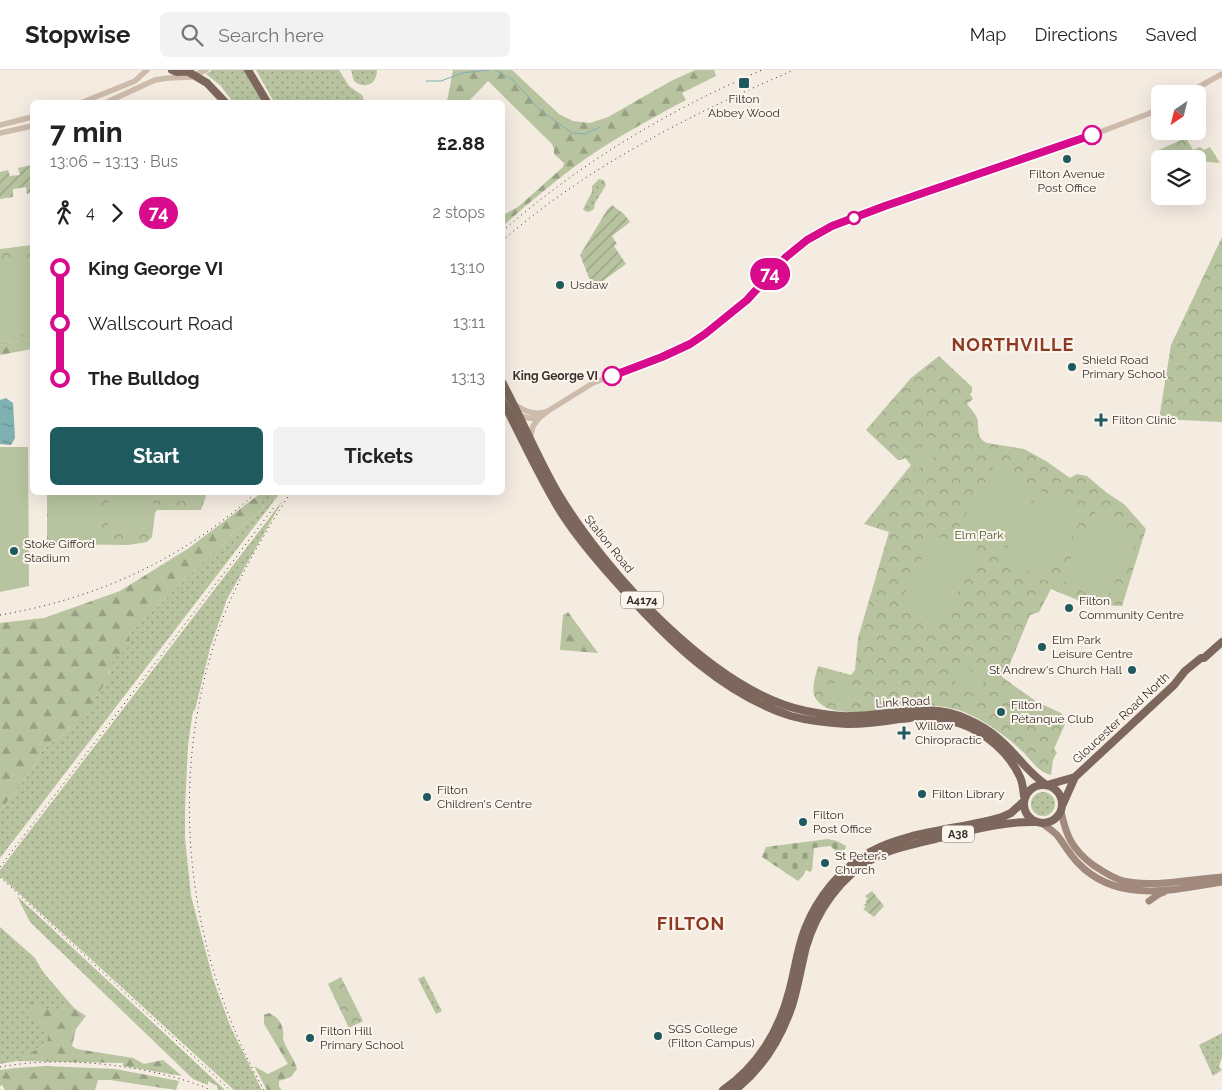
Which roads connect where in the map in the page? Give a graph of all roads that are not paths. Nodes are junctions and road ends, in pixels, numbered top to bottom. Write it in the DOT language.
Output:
graph roads {
  1 [pos="147,70"];
  2 [pos="172,70"];
  3 [pos="206,70"];
  4 [pos="248,70"];
  5 [pos="191,74"];
  6 [pos="1222,74"];
  7 [pos="1202,85"];
  8 [pos="88,100"];
  9 [pos="111,100"];
  10 [pos="224,100"];
  11 [pos="266,100"];
  12 [pos="1151,112"];
  13 [pos="30,117"];
  14 [pos="0,124"];
  15 [pos="30,126"];
  16 [pos="0,133"];
  17 [pos="505,391"];
  18 [pos="505,401"];
  19 [pos="510,406"];
  20 [pos="547,412"];
  21 [pos="520,416"];
  22 [pos="539,418"];
  23 [pos="530,438"];
  24 [pos="1222,642"];
  25 [pos="924,711"];
  26 [pos="826,715"];
  27 [pos="914,717"];
  28 [pos="1075,777"];
  29 [pos="1046,784"];
  30 [pos="1024,799"];
  31 [pos="1061,808"];
  32 [pos="1039,822"];
  33 [pos="1222,877"];
  34 [pos="1222,882"];
  35 [pos="1167,891"];
  36 [pos="1149,901"];
  37 [pos="723,1090"];
  38 [pos="735,1090"];
  1 -- 8 [label="street"];
  2 -- 5 [label="main road"];
  3 -- 5 [label="street"];
  4 -- 11 [label="main road"];
  5 -- 9 [label="street"];
  5 -- 10 [label="main road"];
  6 -- 7 [label="street"];
  12 -- 20 [label="street"];
  13 -- 14 [label="street"];
  15 -- 16 [label="street"];
  17 -- 19 [label="main road, Station Road / A4174"];
  18 -- 19 [label="main road, Station Road / A4174"];
  19 -- 20 [label="street"];
  19 -- 21 [label="main road, Station Road / A4174"];
  19 -- 27 [label="main road, Station Road / A4174"];
  20 -- 22 [label="street"];
  21 -- 22 [label="street"];
  21 -- 23 [label="main road, Station Road / A4174"];
  22 -- 23 [label="street"];
  23 -- 26 [label="main road, Station Road / A4174"];
  24 -- 28 [label="main road, Gloucester Road North"];
  25 -- 26 [label="main road, Link Road / A4174"];
  25 -- 27 [label="main road, A4174"];
  25 -- 29 [label="main road, Link Road / A4174"];
  27 -- 30 [label="main road, Link Road / A4174"];
  28 -- 29 [label="main road, Gloucester Road North"];
  28 -- 31 [label="main road, Gloucester Road North"];
  29 -- 30 [label="main road"];
  29 -- 31 [label="main road"];
  30 -- 32 [label="main road"];
  30 -- 37 [label="main road, A38"];
  31 -- 32 [label="main road"];
  31 -- 33 [label="main road"];
  32 -- 35 [label="main road"];
  32 -- 38 [label="main road, A38"];
  34 -- 35 [label="main road"];
  35 -- 36 [label="main road"];
}
